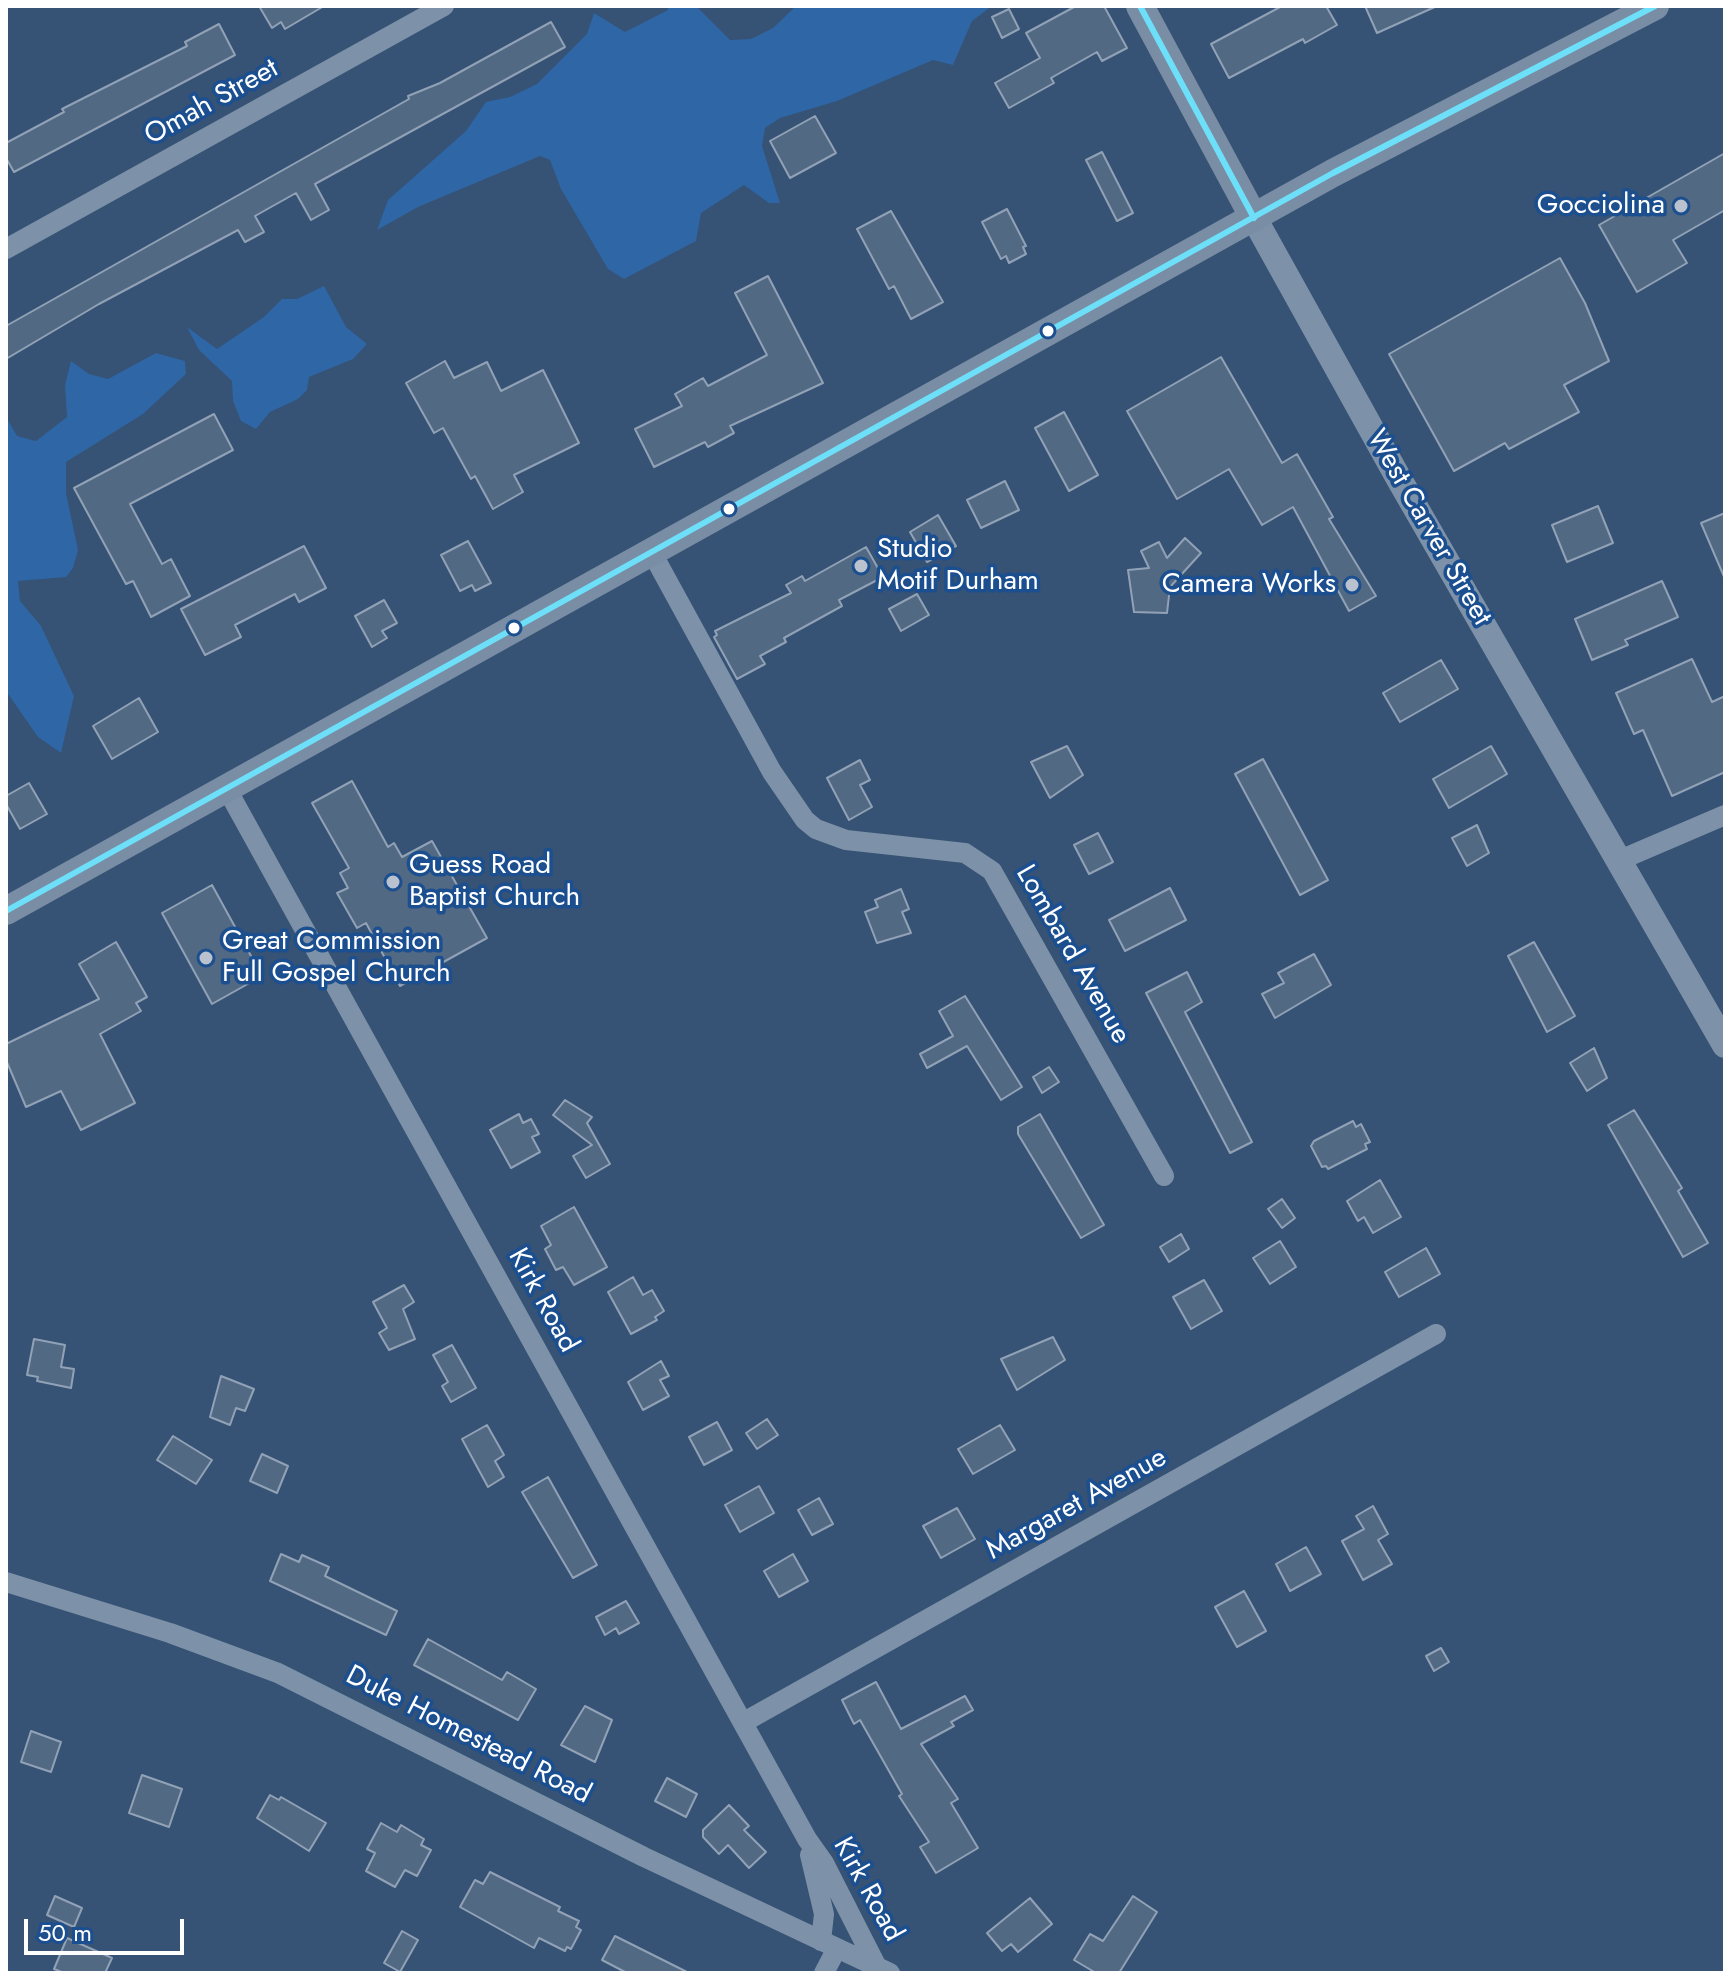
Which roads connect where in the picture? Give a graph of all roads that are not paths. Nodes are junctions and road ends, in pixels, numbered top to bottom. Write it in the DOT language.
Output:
graph roads {
  1 [pos="444,6"];
  2 [pos="1140,6"];
  3 [pos="1655,6"];
  4 [pos="1254,218"];
  5 [pos="6,249"];
  6 [pos="651,551"];
  7 [pos="228,791"];
  8 [pos="1725,815"];
  9 [pos="1620,860"];
  10 [pos="6,911"];
  11 [pos="1725,1045"];
  12 [pos="1164,1176"];
  13 [pos="1436,1334"];
  14 [pos="6,1582"];
  15 [pos="744,1722"];
  16 [pos="807,1839"];
  17 [pos="829,1945"];
  18 [pos="884,1970"];
  19 [pos="824,1973"];
  1 -- 5 [label="street, Omah Street"];
  2 -- 4 [label="main road, West Carver Street"];
  3 -- 4 [label="main road"];
  4 -- 6 [label="main road"];
  4 -- 9 [label="street, West Carver Street"];
  6 -- 7 [label="main road"];
  6 -- 12 [label="street, Lombard Avenue"];
  7 -- 10 [label="main road"];
  7 -- 15 [label="street, Kirk Road"];
  8 -- 9 [label="street"];
  9 -- 11 [label="street, West Carver Street"];
  13 -- 15 [label="street, Margaret Avenue"];
  14 -- 17 [label="street, Duke Homestead Road"];
  15 -- 16 [label="street, Kirk Road"];
  16 -- 17 [label="street, Kirk Road"];
  16 -- 18 [label="street, Kirk Road"];
  17 -- 18 [label="street, Duke Homestead Road"];
  17 -- 19 [label="street"];
}
